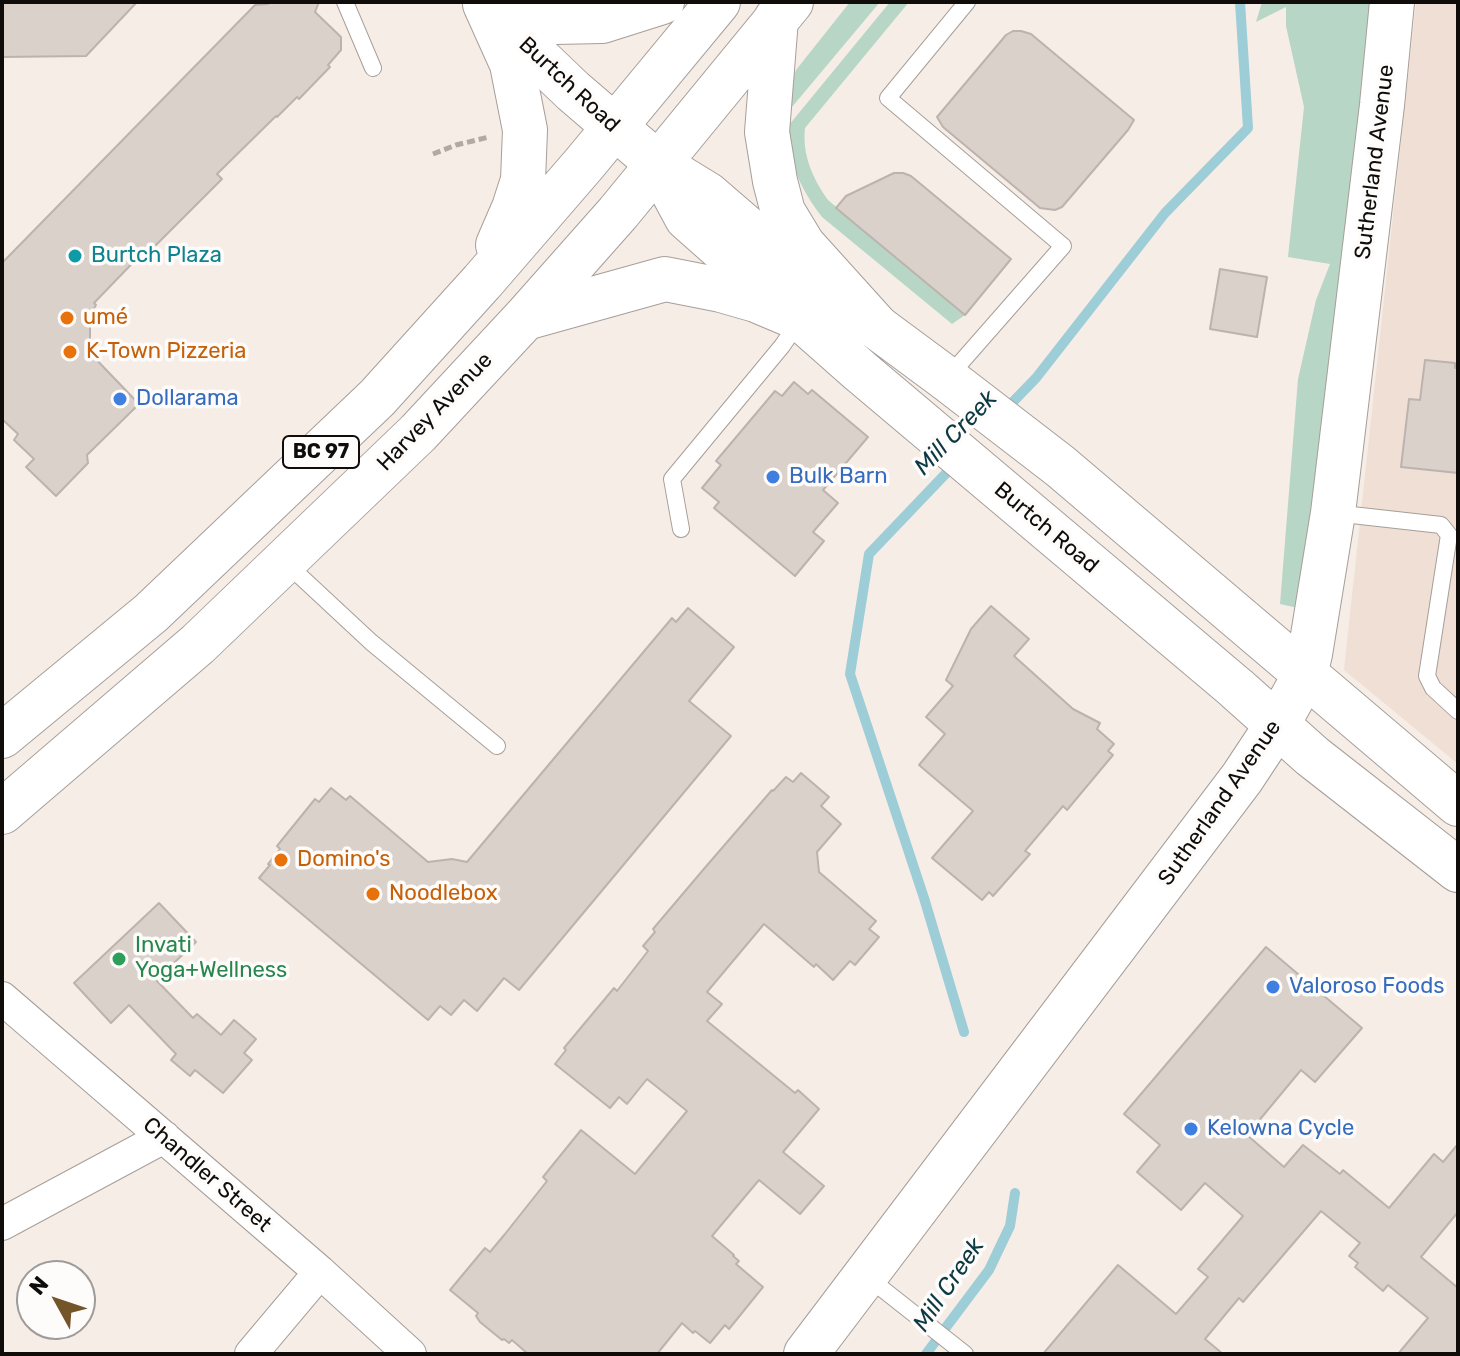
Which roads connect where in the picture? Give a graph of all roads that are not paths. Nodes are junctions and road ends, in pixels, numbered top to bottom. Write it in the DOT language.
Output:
graph roads {
  1 [pos="345,2"];
  2 [pos="662,2"];
  3 [pos="718,2"];
  4 [pos="967,2"];
  5 [pos="1392,2"];
  6 [pos="484,3"];
  7 [pos="784,10"];
  8 [pos="373,68"];
  9 [pos="614,127"];
  10 [pos="658,164"];
  11 [pos="482,282"];
  12 [pos="525,318"];
  13 [pos="801,319"];
  14 [pos="877,327"];
  15 [pos="947,379"];
  16 [pos="1333,513"];
  17 [pos="681,529"];
  18 [pos="284,561"];
  19 [pos="1305,675"];
  20 [pos="1458,711"];
  21 [pos="1277,725"];
  22 [pos="2,736"];
  23 [pos="497,746"];
  24 [pos="1458,804"];
  25 [pos="5,813"];
  26 [pos="1458,870"];
  27 [pos="2,998"];
  28 [pos="164,1137"];
  29 [pos="2,1224"];
  30 [pos="320,1272"];
  31 [pos="865,1275"];
  32 [pos="960,1350"];
  33 [pos="251,1354"];
  34 [pos="410,1354"];
  35 [pos="806,1354"];
  1 -- 8 [label="lane"];
  2 -- 6 [label="main road"];
  3 -- 9 [label="main road, BC 97"];
  4 -- 15 [label="lane"];
  5 -- 16 [label="main road, Sutherland Avenue"];
  6 -- 9 [label="main road, Burtch Road"];
  6 -- 11 [label="main road"];
  7 -- 10 [label="main road, Harvey Avenue / BC 97"];
  7 -- 14 [label="main road"];
  9 -- 10 [label="main road, Burtch Road"];
  9 -- 11 [label="main road, BC 97"];
  10 -- 12 [label="main road, Harvey Avenue / BC 97"];
  10 -- 13 [label="main road, Burtch Road"];
  10 -- 14 [label="main road, Burtch Road"];
  11 -- 22 [label="main road, BC 97"];
  12 -- 13 [label="main road"];
  12 -- 18 [label="main road, Harvey Avenue / BC 97"];
  13 -- 17 [label="lane"];
  13 -- 21 [label="main road, Burtch Road"];
  14 -- 15 [label="main road, Burtch Road"];
  15 -- 19 [label="main road, Burtch Road"];
  16 -- 19 [label="main road, Sutherland Avenue"];
  16 -- 20 [label="lane"];
  18 -- 23 [label="lane"];
  18 -- 25 [label="main road, Harvey Avenue / BC 97"];
  19 -- 21 [label="main road, Sutherland Avenue"];
  19 -- 24 [label="main road, Burtch Road"];
  21 -- 26 [label="main road, Burtch Road"];
  21 -- 31 [label="main road, Sutherland Avenue"];
  27 -- 28 [label="street, Chandler Street"];
  28 -- 29 [label="street"];
  28 -- 30 [label="street, Chandler Street"];
  30 -- 33 [label="street"];
  30 -- 34 [label="street, Chandler Street"];
  31 -- 32 [label="lane"];
  31 -- 35 [label="main road, Sutherland Avenue"];
}
